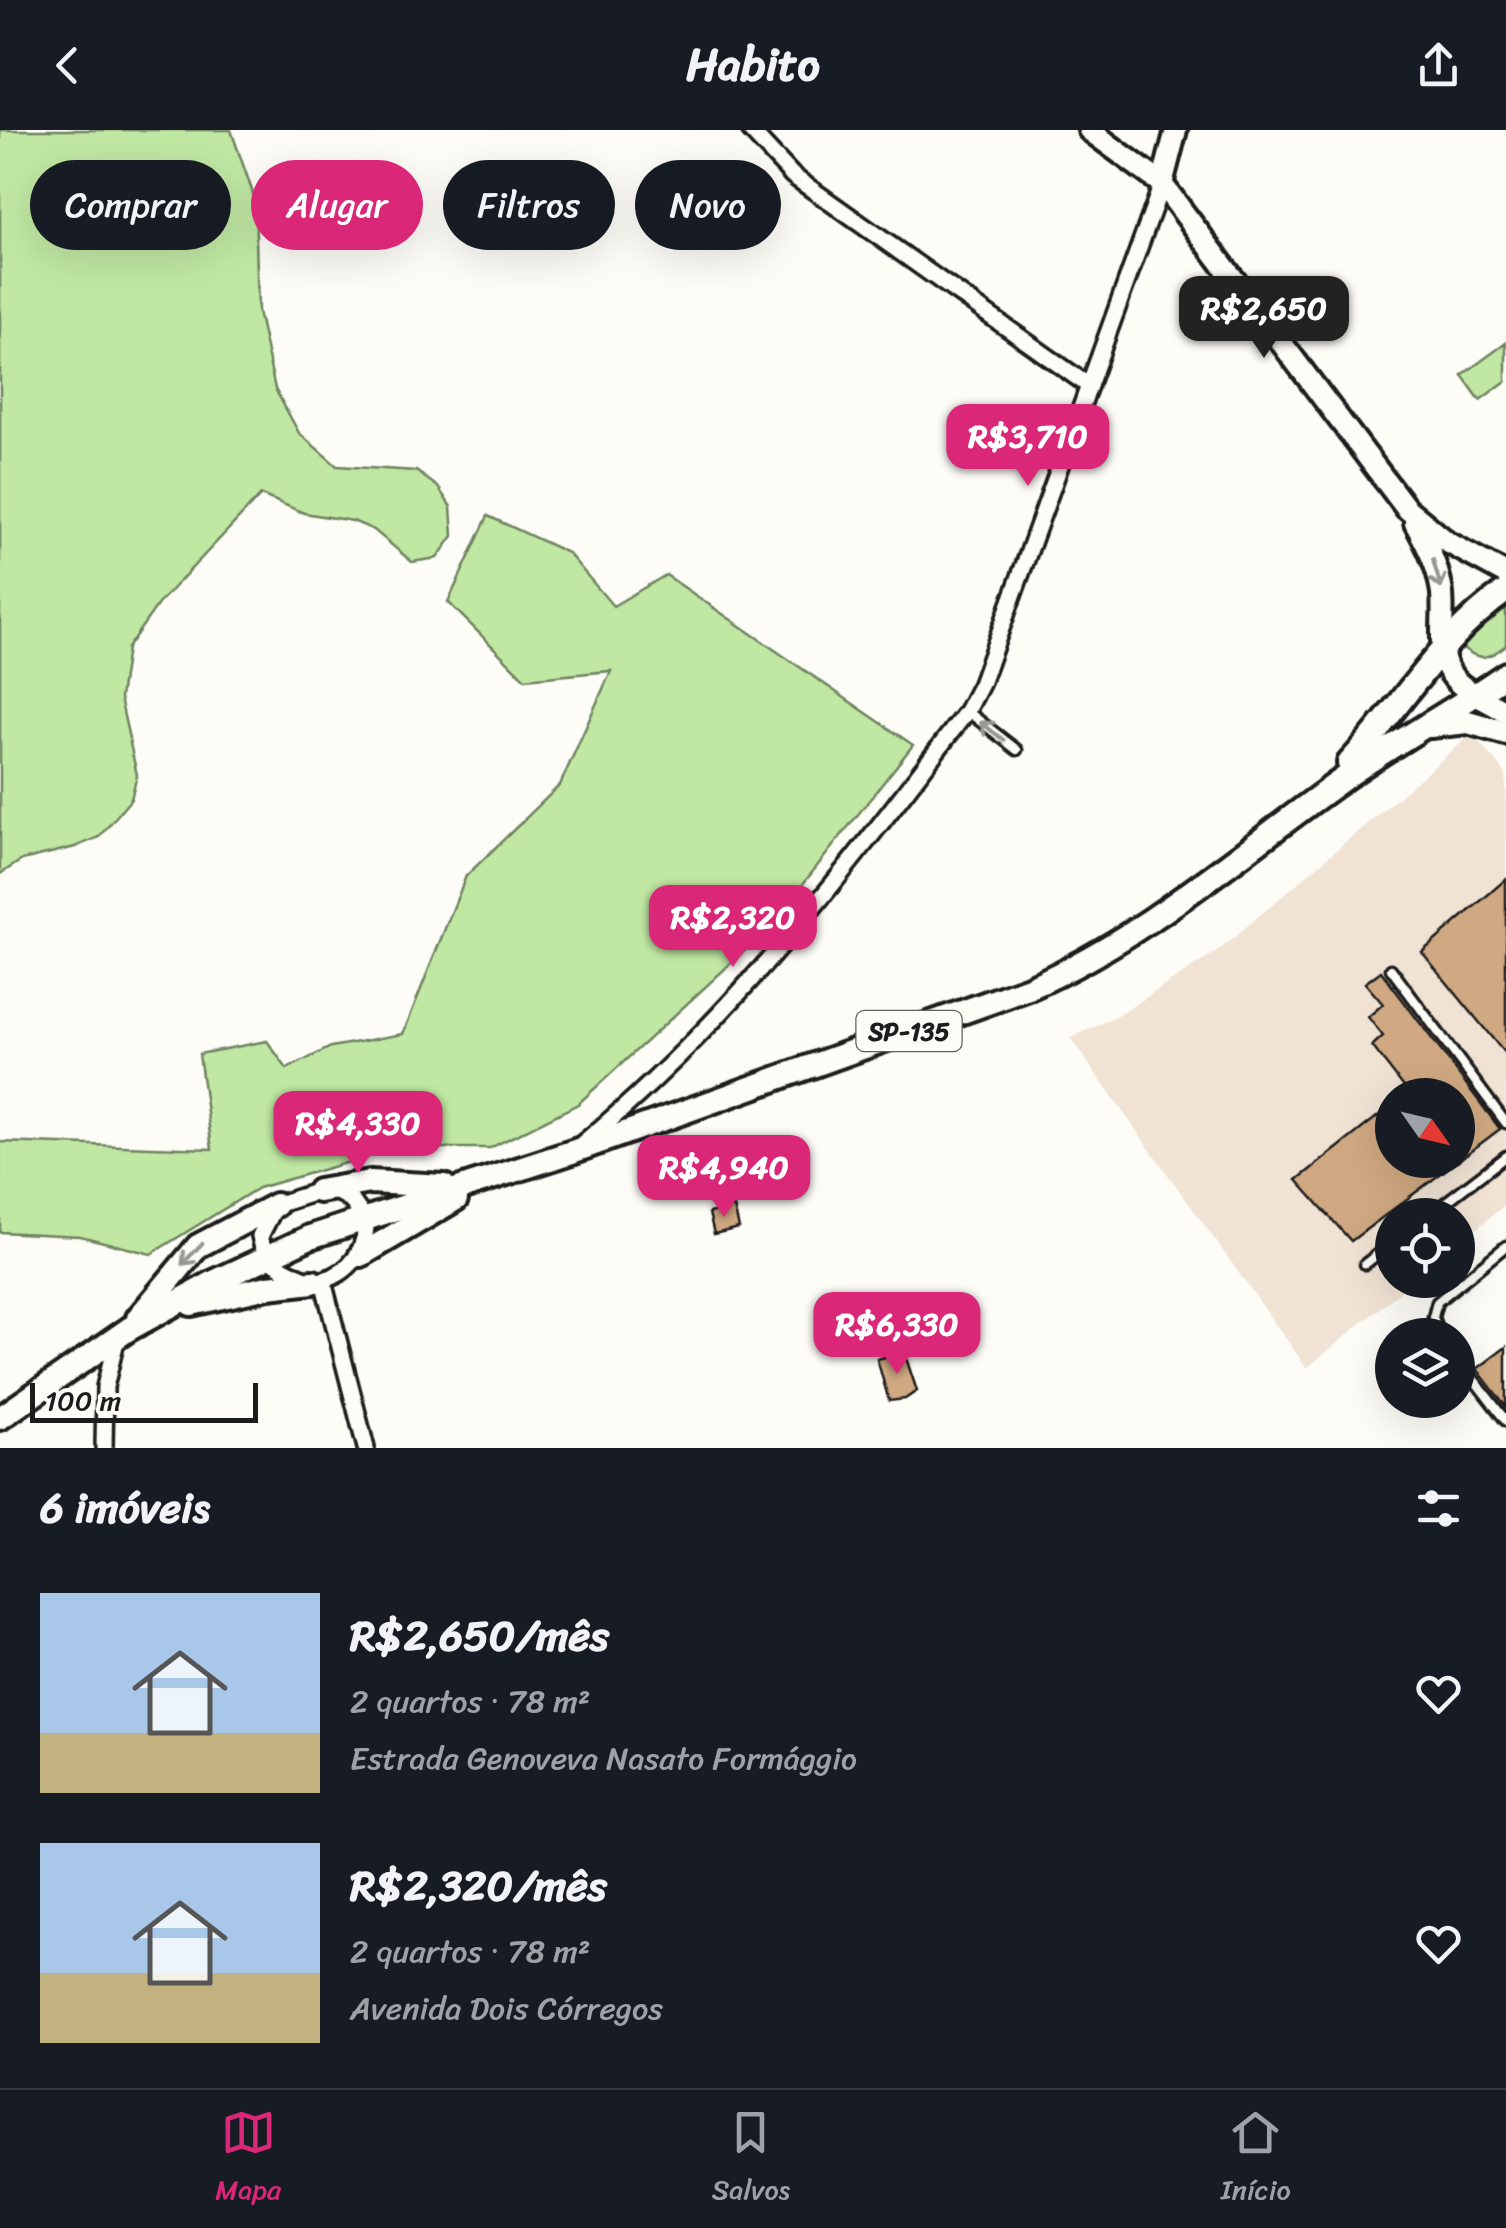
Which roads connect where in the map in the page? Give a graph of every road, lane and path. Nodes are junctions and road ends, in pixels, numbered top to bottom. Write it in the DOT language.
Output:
graph roads {
  1 [pos="750,130"];
  2 [pos="1089,130"];
  3 [pos="1176,130"];
  4 [pos="1162,184"];
  5 [pos="1089,386"];
  6 [pos="1406,508"];
  7 [pos="1506,574"];
  8 [pos="1506,591"];
  9 [pos="1442,648"];
  10 [pos="1506,674"];
  11 [pos="1474,693"];
  12 [pos="968,711"];
  13 [pos="1506,712"];
  14 [pos="1506,733"];
  15 [pos="1400,739"];
  16 [pos="1017,750"];
  17 [pos="1308,804"];
  18 [pos="1391,968"];
  19 [pos="1506,1122"];
  20 [pos="572,1152"];
  21 [pos="1506,1156"];
  22 [pos="468,1186"];
  23 [pos="319,1191"];
  24 [pos="1451,1198"];
  25 [pos="276,1205"];
  26 [pos="363,1218"];
  27 [pos="1506,1246"];
  28 [pos="361,1255"];
  29 [pos="268,1256"];
  30 [pos="1375,1256"];
  31 [pos="1365,1264"];
  32 [pos="318,1282"];
  33 [pos="163,1310"];
  34 [pos="1433,1318"];
  35 [pos="123,1333"];
  36 [pos="1475,1381"];
  37 [pos="0,1418"];
  38 [pos="1506,1420"];
  39 [pos="104,1448"];
  40 [pos="366,1448"];
  1 -- 5 [label="street"];
  2 -- 4 [label="street"];
  3 -- 4 [label="street"];
  4 -- 5 [label="street"];
  4 -- 6 [label="street"];
  5 -- 12 [label="street"];
  6 -- 7 [label="street"];
  6 -- 9 [label="street, one-way"];
  8 -- 9 [label="main road, SP-135"];
  9 -- 11 [label="street"];
  9 -- 17 [label="main road, SP-135"];
  10 -- 11 [label="main road, SP-135"];
  11 -- 13 [label="street"];
  11 -- 15 [label="main road, SP-135"];
  16 -- 12 [label="lane, one-way"];
  12 -- 20 [label="street"];
  14 -- 15 [label="main road"];
  15 -- 17 [label="main road, SP-135"];
  17 -- 20 [label="main road, SP-135"];
  18 -- 19 [label="lane"];
  20 -- 22 [label="main road, SP-135"];
  21 -- 24 [label="lane"];
  22 -- 23 [label="main road"];
  22 -- 26 [label="main road, SP-135"];
  22 -- 28 [label="main road"];
  23 -- 25 [label="street"];
  23 -- 26 [label="street"];
  25 -- 29 [label="street"];
  25 -- 35 [label="main road, one-way"];
  26 -- 28 [label="street"];
  26 -- 29 [label="main road, SP-135"];
  27 -- 34 [label="lane"];
  28 -- 32 [label="street"];
  29 -- 32 [label="street"];
  29 -- 33 [label="main road, SP-135"];
  30 -- 31 [label="lane"];
  32 -- 33 [label="main road"];
  32 -- 40 [label="street"];
  33 -- 35 [label="main road, SP-135"];
  35 -- 37 [label="main road, SP-135"];
  35 -- 39 [label="street"];
  36 -- 38 [label="lane"];
}
